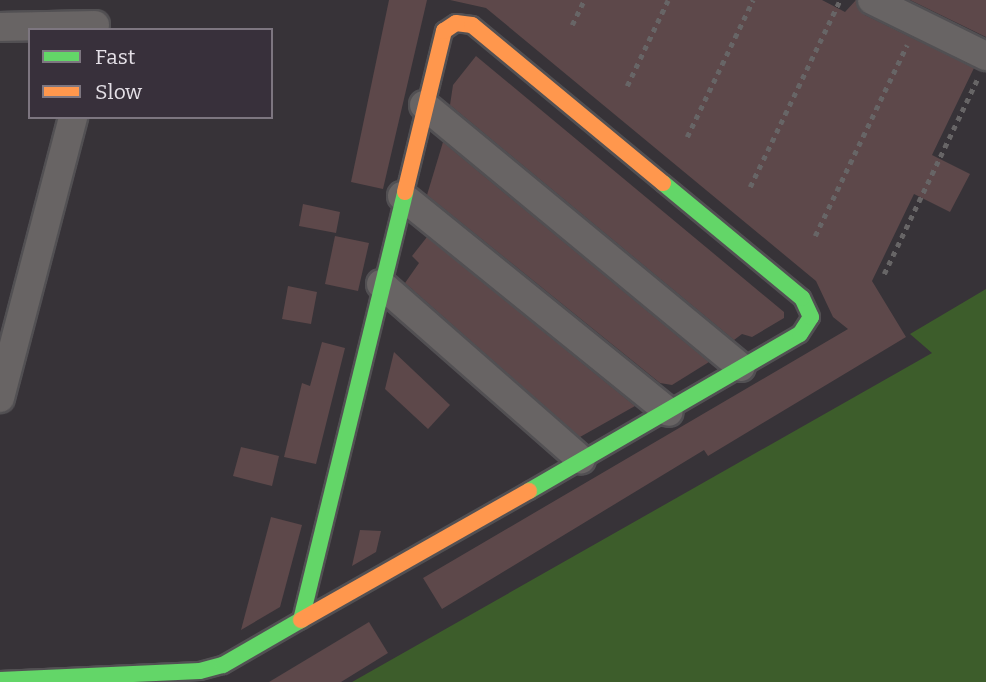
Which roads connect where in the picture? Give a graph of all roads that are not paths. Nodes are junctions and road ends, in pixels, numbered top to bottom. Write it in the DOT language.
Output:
graph roads {
  1 [pos="872,0"];
  2 [pos="97,18"];
  3 [pos="0,27"];
  4 [pos="983,65"];
  5 [pos="424,106"];
  6 [pos="72,119"];
  7 [pos="402,196"];
  8 [pos="381,284"];
  9 [pos="741,367"];
  10 [pos="0,398"];
  11 [pos="669,412"];
  12 [pos="581,460"];
  13 [pos="302,620"];
  14 [pos="0,680"];
  1 -- 4 [label="street"];
  2 -- 3 [label="street"];
  5 -- 7 [label="street"];
  5 -- 9 [label="street"];
  5 -- 9 [label="street"];
  6 -- 10 [label="street"];
  7 -- 8 [label="street"];
  7 -- 11 [label="street"];
  8 -- 12 [label="street"];
  8 -- 13 [label="street"];
  9 -- 11 [label="street"];
  11 -- 12 [label="street"];
  12 -- 13 [label="street"];
  13 -- 14 [label="street"];
}
